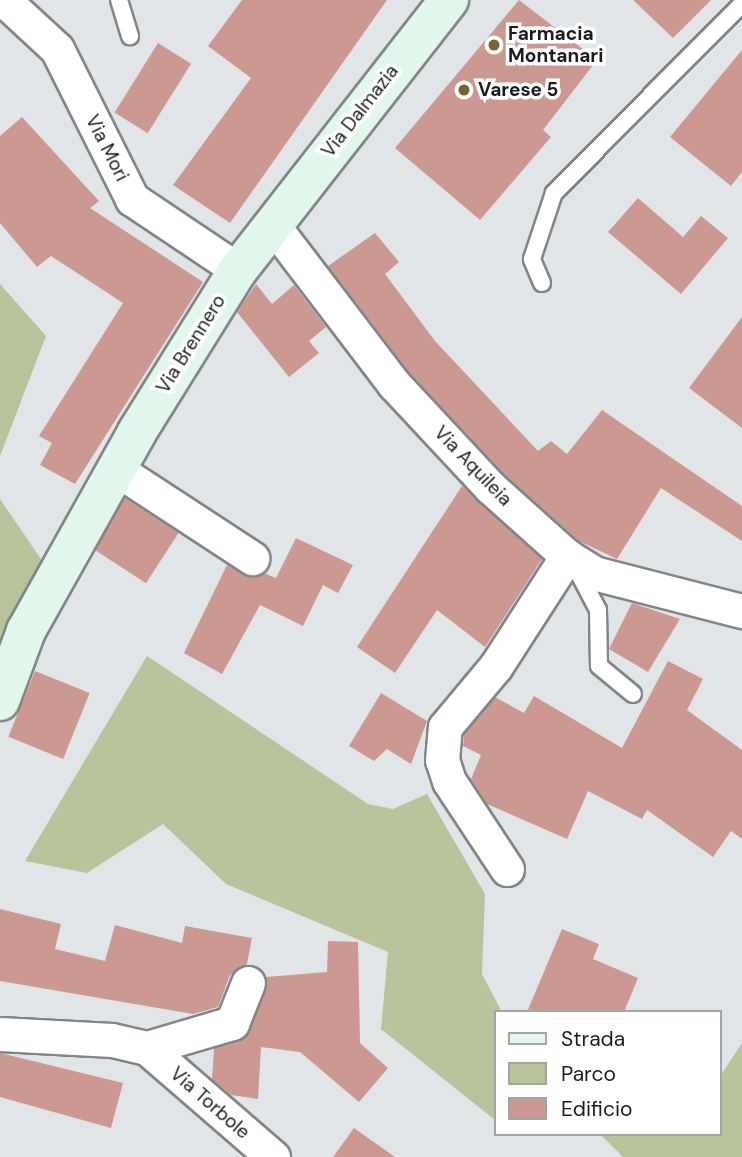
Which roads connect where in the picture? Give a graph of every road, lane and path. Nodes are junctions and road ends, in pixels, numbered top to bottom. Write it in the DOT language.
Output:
graph roads {
  1 [pos="4,0"];
  2 [pos="119,0"];
  3 [pos="449,0"];
  4 [pos="742,4"];
  5 [pos="130,36"];
  6 [pos="272,224"];
  7 [pos="237,270"];
  8 [pos="542,283"];
  9 [pos="116,469"];
  10 [pos="567,556"];
  11 [pos="252,558"];
  12 [pos="742,611"];
  13 [pos="633,694"];
  14 [pos="0,701"];
  15 [pos="507,869"];
  16 [pos="248,983"];
  17 [pos="0,1034"];
  18 [pos="147,1048"];
  19 [pos="273,1157"];
  1 -- 7 [label="street, Via Mori"];
  2 -- 5 [label="lane"];
  3 -- 6 [label="street, Via Dalmazia"];
  4 -- 8 [label="lane"];
  6 -- 7 [label="street, Via Brennero"];
  6 -- 10 [label="street, Via Aquileia"];
  7 -- 9 [label="street, Via Brennero"];
  9 -- 11 [label="street"];
  9 -- 14 [label="street, Via Brennero"];
  10 -- 12 [label="street, Via Aquileia"];
  10 -- 13 [label="lane"];
  10 -- 15 [label="street"];
  16 -- 18 [label="street, Via Torbole"];
  17 -- 18 [label="street, Via Torbole"];
  18 -- 19 [label="street, Via Torbole"];
}
